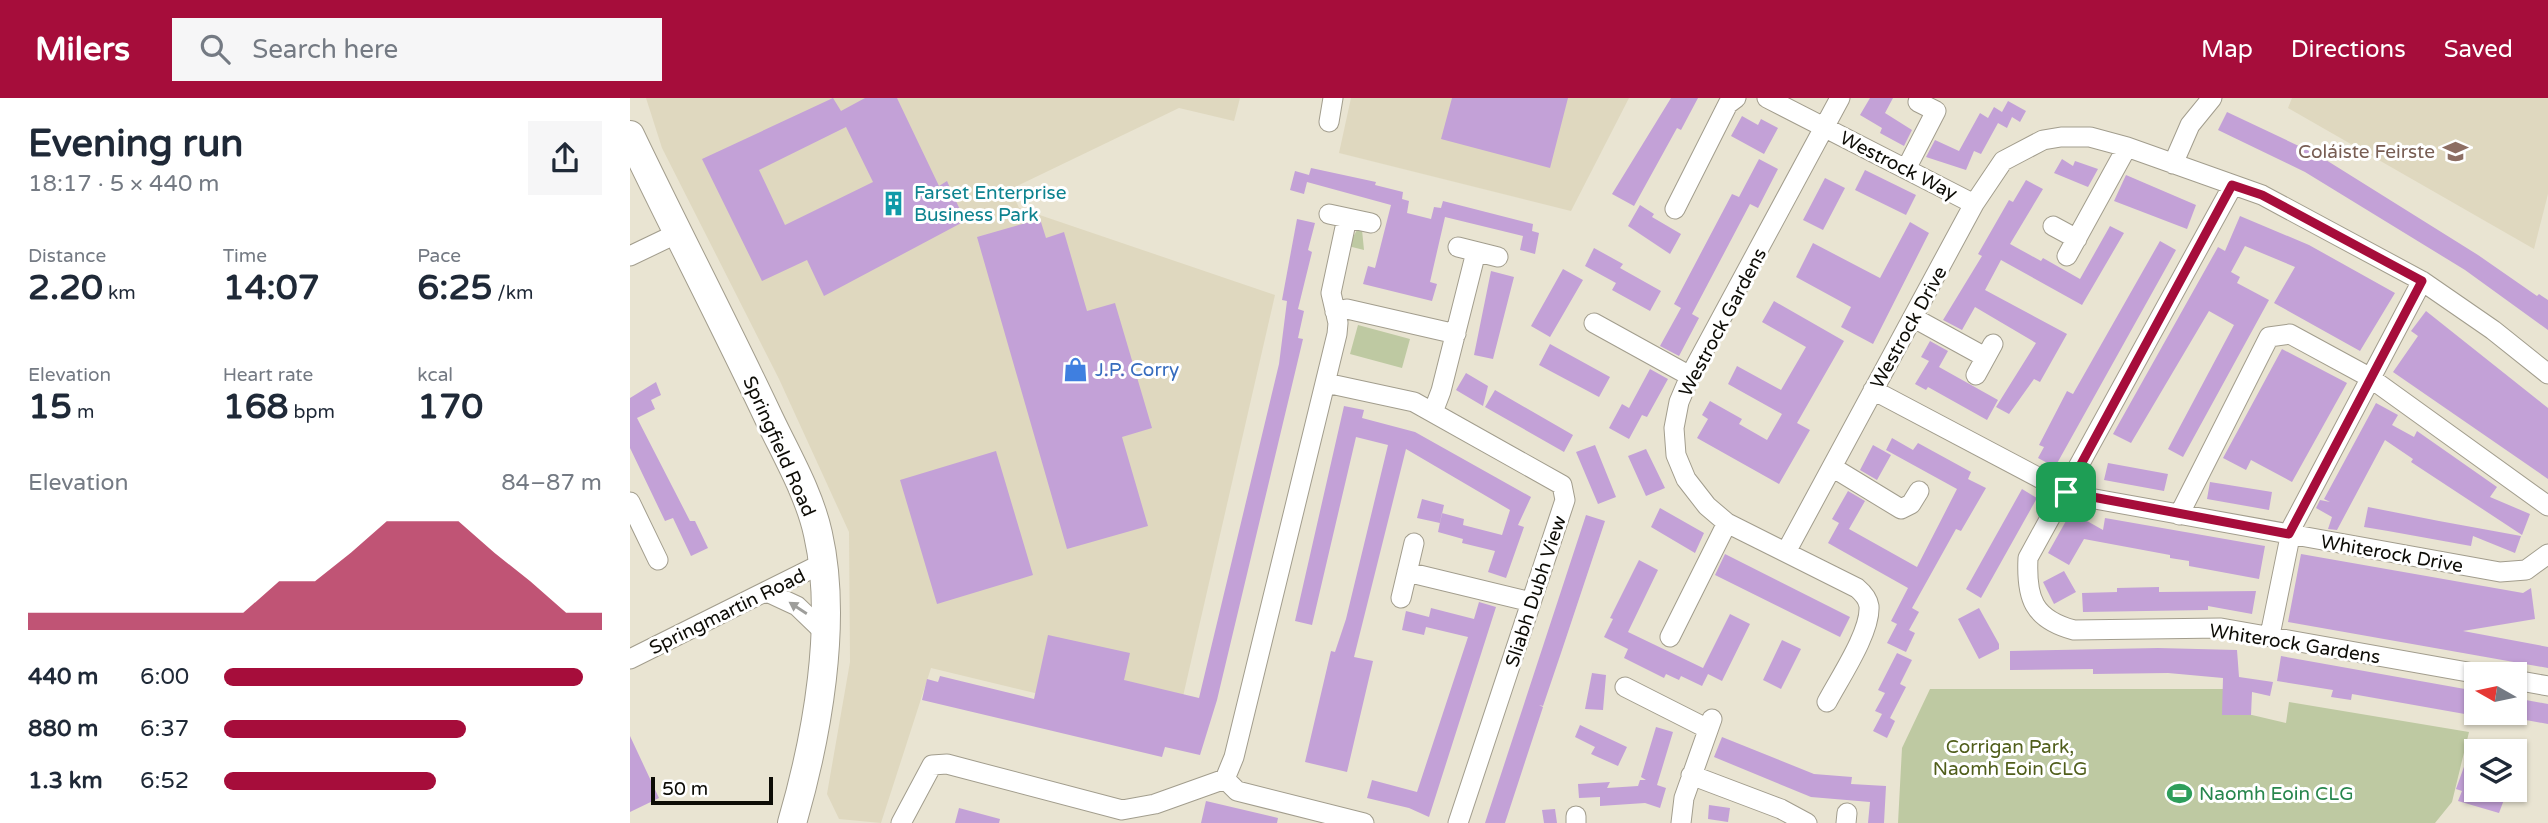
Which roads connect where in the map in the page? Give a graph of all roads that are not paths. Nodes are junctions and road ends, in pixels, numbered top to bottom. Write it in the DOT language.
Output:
graph roads {
  1 [pos="1333,98"];
  2 [pos="1736,98"];
  3 [pos="1767,98"];
  4 [pos="1840,98"];
  5 [pos="2212,98"];
  6 [pos="1918,102"];
  7 [pos="1329,122"];
  8 [pos="1825,127"];
  9 [pos="630,135"];
  10 [pos="2127,146"];
  11 [pos="2173,164"];
  12 [pos="1906,169"];
  13 [pos="2232,185"];
  14 [pos="1974,204"];
  15 [pos="1675,209"];
  16 [pos="1371,223"];
  17 [pos="2053,226"];
  18 [pos="678,233"];
  19 [pos="2077,239"];
  20 [pos="630,257"];
  21 [pos="1498,257"];
  22 [pos="2067,257"];
  23 [pos="2422,281"];
  24 [pos="1335,312"];
  25 [pos="1914,318"];
  26 [pos="1594,323"];
  27 [pos="1456,334"];
  28 [pos="1984,358"];
  29 [pos="2548,374"];
  30 [pos="1690,376"];
  31 [pos="2369,377"];
  32 [pos="1326,383"];
  33 [pos="1873,390"];
  34 [pos="1433,412"];
  35 [pos="1832,467"];
  36 [pos="1919,491"];
  37 [pos="2066,492"];
  38 [pos="630,502"];
  39 [pos="2548,506"];
  40 [pos="2179,514"];
  41 [pos="1727,523"];
  42 [pos="2289,534"];
  43 [pos="1414,544"];
  44 [pos="1786,552"];
  45 [pos="2548,554"];
  46 [pos="658,560"];
  47 [pos="823,563"];
  48 [pos="1407,572"];
  49 [pos="767,592"];
  50 [pos="1401,598"];
  51 [pos="1531,601"];
  52 [pos="824,632"];
  53 [pos="1693,635"];
  54 [pos="2270,635"];
  55 [pos="630,659"];
  56 [pos="2464,671"];
  57 [pos="2527,682"];
  58 [pos="2548,686"];
  59 [pos="1625,687"];
  60 [pos="1827,702"];
  61 [pos="1691,775"];
  62 [pos="1225,779"];
  63 [pos="793,823"];
  64 [pos="901,823"];
  65 [pos="1364,823"];
  66 [pos="1458,823"];
  67 [pos="1681,823"];
  68 [pos="1807,823"];
  1 -- 7 [label="street"];
  2 -- 15 [label="street"];
  3 -- 8 [label="street, Westrock Way"];
  4 -- 8 [label="street, Westrock Gardens"];
  5 -- 11 [label="street"];
  6 -- 12 [label="street"];
  8 -- 12 [label="street, Westrock Way"];
  8 -- 30 [label="street, Westrock Gardens"];
  9 -- 18 [label="highway, Springfield Road"];
  10 -- 11 [label="street"];
  10 -- 14 [label="street, Westrock Drive"];
  10 -- 19 [label="street"];
  11 -- 13 [label="street"];
  12 -- 14 [label="street, Westrock Way"];
  13 -- 23 [label="street"];
  13 -- 37 [label="street, Whiterock Gardens"];
  14 -- 25 [label="street, Westrock Drive"];
  16 -- 24 [label="street"];
  17 -- 19 [label="street"];
  18 -- 20 [label="street"];
  18 -- 47 [label="highway, Springfield Road"];
  19 -- 22 [label="street"];
  21 -- 27 [label="street"];
  23 -- 29 [label="street"];
  23 -- 31 [label="street"];
  24 -- 27 [label="street"];
  24 -- 32 [label="street"];
  25 -- 28 [label="street"];
  25 -- 33 [label="street, Westrock Drive"];
  26 -- 30 [label="street"];
  27 -- 34 [label="street"];
  30 -- 41 [label="street, Westrock Gardens"];
  31 -- 39 [label="street"];
  31 -- 40 [label="street"];
  31 -- 42 [label="street"];
  32 -- 34 [label="street, Sliabh Dubh View"];
  32 -- 62 [label="street"];
  33 -- 35 [label="street, Westrock Drive"];
  33 -- 37 [label="street, Whiterock Drive"];
  34 -- 51 [label="street, Sliabh Dubh View"];
  35 -- 36 [label="street"];
  35 -- 44 [label="street, Westrock Drive"];
  37 -- 40 [label="street, Whiterock Drive"];
  37 -- 54 [label="street, Whiterock Gardens"];
  38 -- 46 [label="street"];
  40 -- 42 [label="street, Whiterock Drive"];
  41 -- 44 [label="street, Westrock Gardens"];
  41 -- 53 [label="street"];
  42 -- 45 [label="street, Whiterock Drive"];
  42 -- 54 [label="street"];
  43 -- 48 [label="street"];
  44 -- 60 [label="street, Westrock Gardens"];
  47 -- 49 [label="street, Springmartin Road"];
  47 -- 52 [label="highway, Springfield Road"];
  48 -- 50 [label="street"];
  48 -- 51 [label="street"];
  52 -- 49 [label="street, one-way"];
  49 -- 55 [label="street, Springmartin Road"];
  51 -- 66 [label="street, Sliabh Dubh View"];
  52 -- 63 [label="highway, Springfield Road"];
  54 -- 56 [label="street, Whiterock Gardens"];
  57 -- 58 [label="street"];
  59 -- 61 [label="street"];
  61 -- 67 [label="street"];
  61 -- 68 [label="street"];
  62 -- 64 [label="street"];
  62 -- 65 [label="street"];
}
